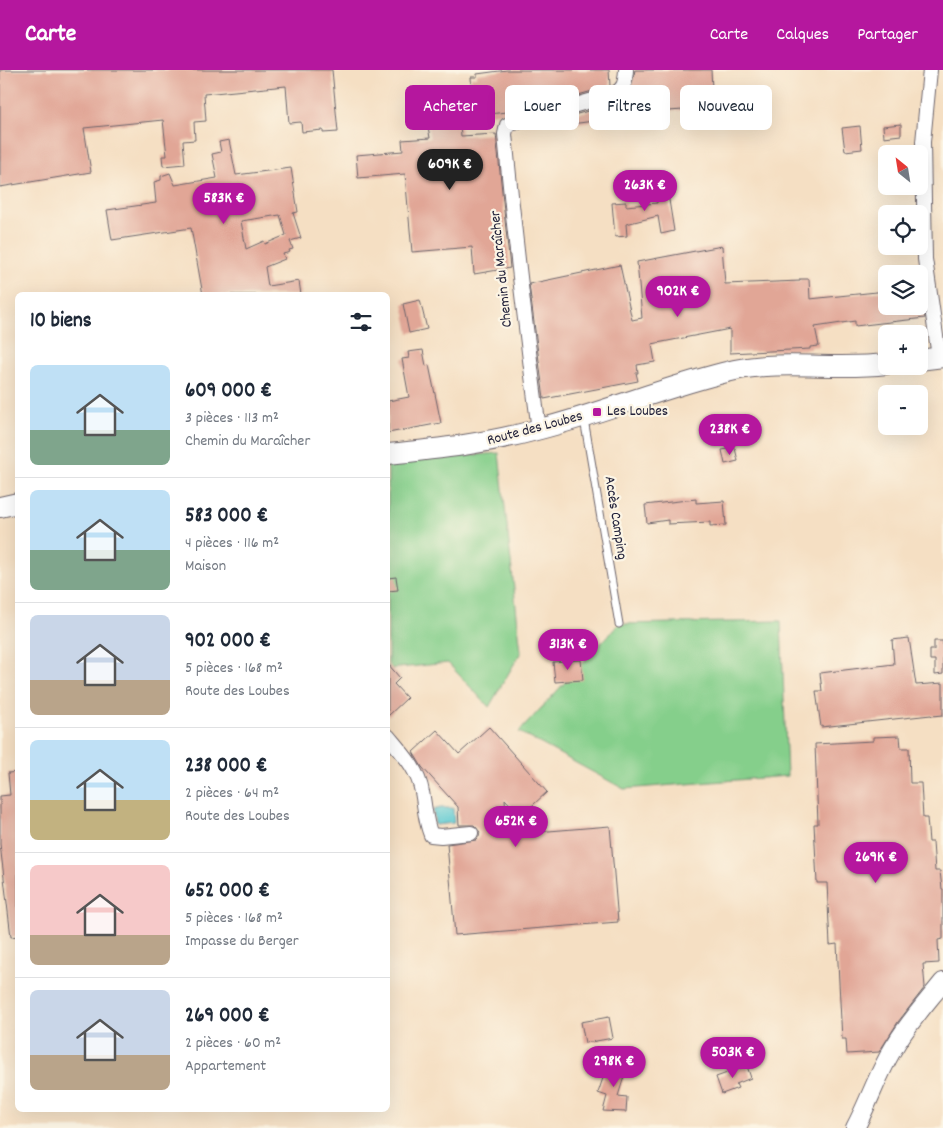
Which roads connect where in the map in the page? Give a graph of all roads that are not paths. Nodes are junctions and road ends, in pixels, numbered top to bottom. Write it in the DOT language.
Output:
graph roads {
  1 [pos="626,70"];
  2 [pos="930,70"];
  3 [pos="941,357"];
  4 [pos="928,359"];
  5 [pos="878,365"];
  6 [pos="584,416"];
  7 [pos="539,430"];
  8 [pos="390,454"];
  9 [pos="15,504"];
  10 [pos="0,507"];
  11 [pos="619,624"];
  12 [pos="390,739"];
  13 [pos="471,833"];
  14 [pos="943,982"];
  15 [pos="856,1128"];
  1 -- 7 [label="street, Chemin du Maraîcher"];
  2 -- 3 [label="street"];
  3 -- 4 [label="main road"];
  5 -- 6 [label="main road, Route des Loubes"];
  6 -- 7 [label="main road, Route des Loubes"];
  6 -- 11 [label="lane, Accès Camping"];
  7 -- 8 [label="main road, Route des Loubes"];
  9 -- 10 [label="main road"];
  12 -- 13 [label="street"];
  14 -- 15 [label="street"];
}
